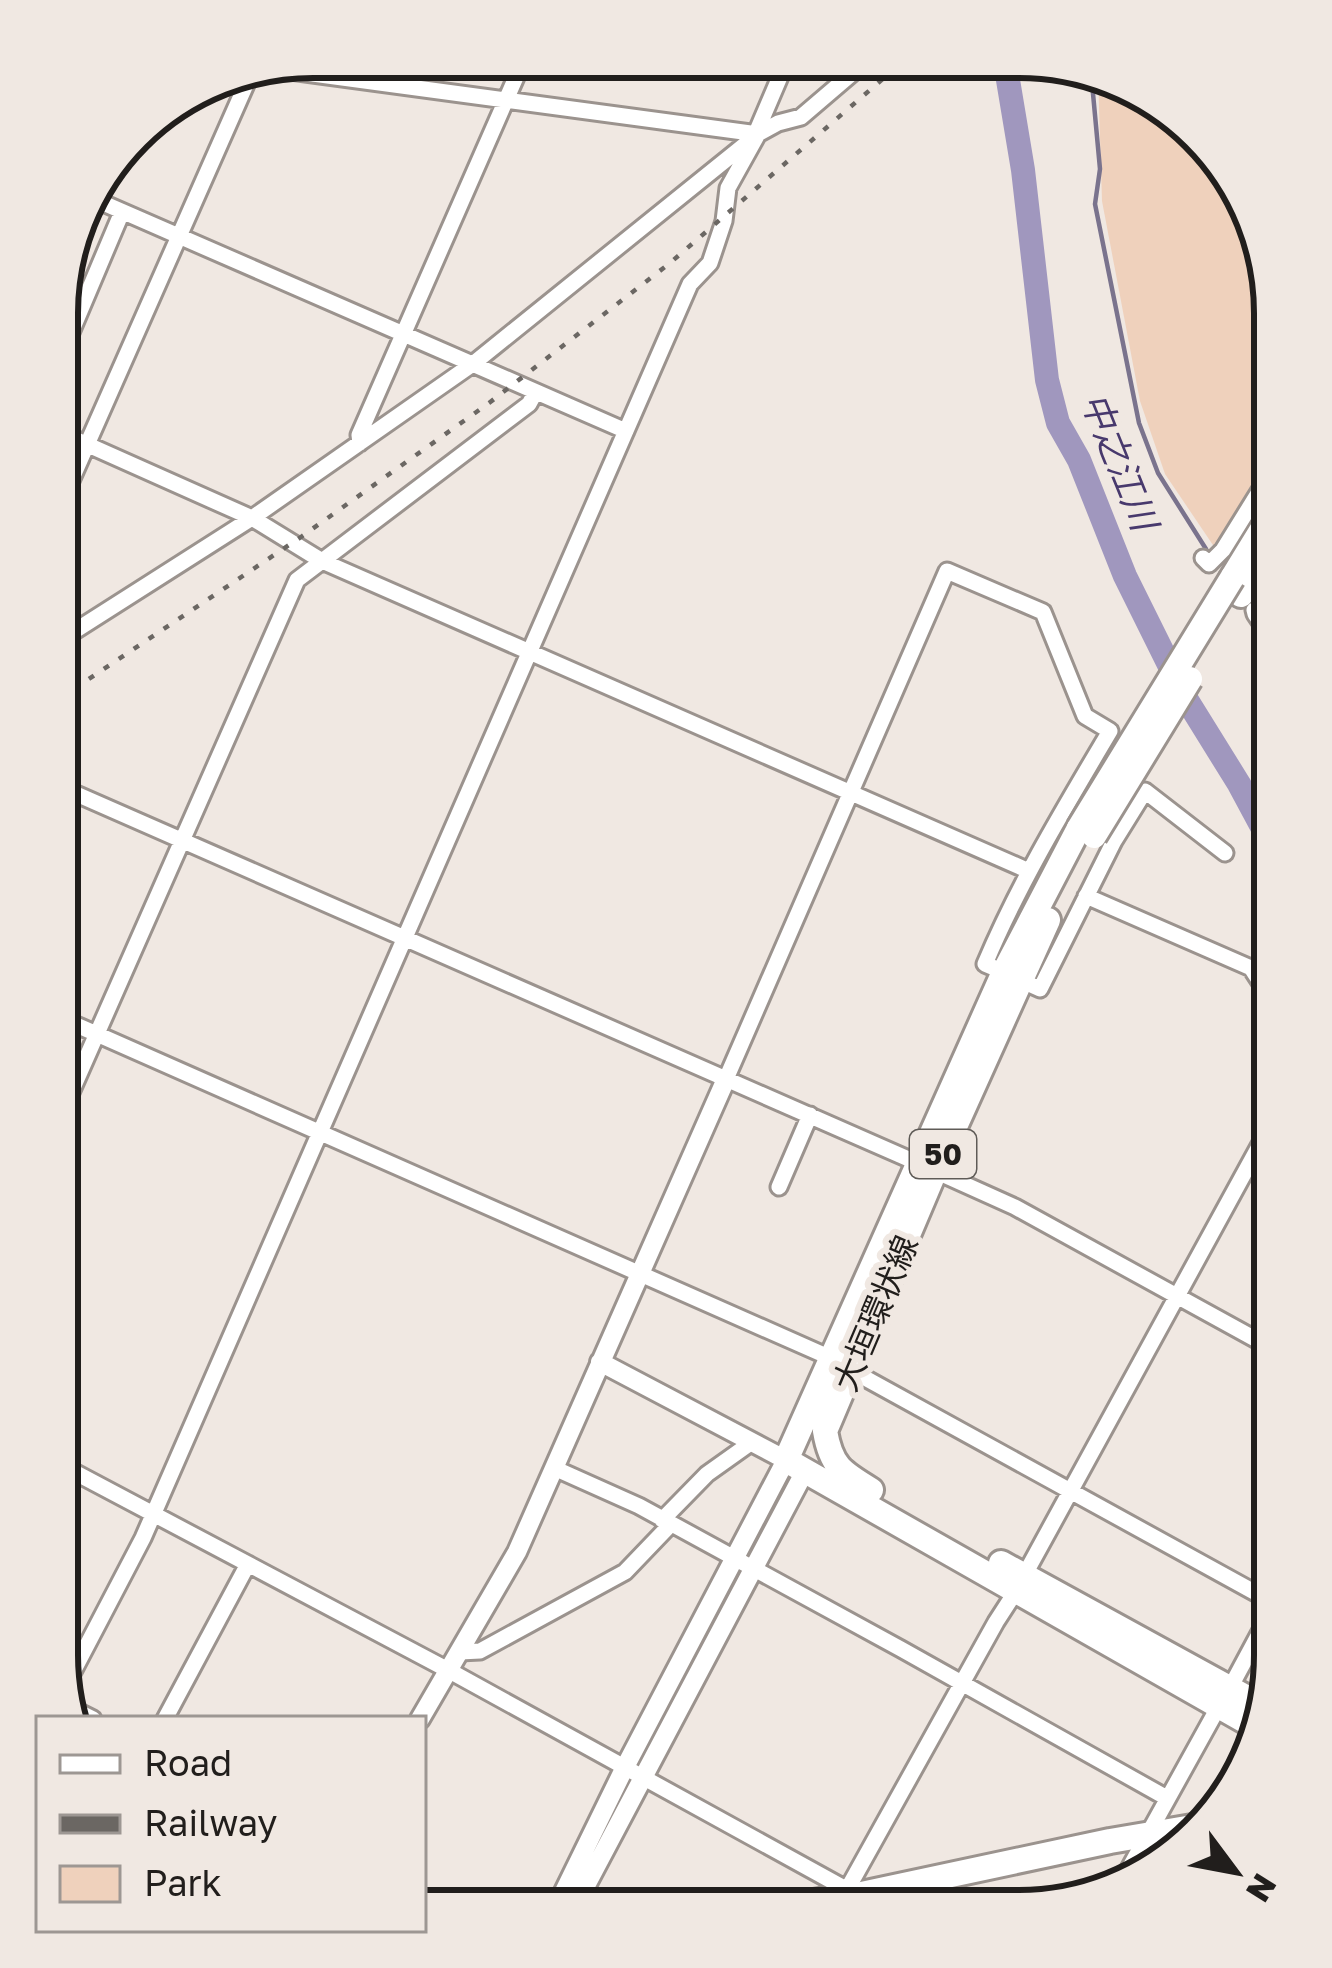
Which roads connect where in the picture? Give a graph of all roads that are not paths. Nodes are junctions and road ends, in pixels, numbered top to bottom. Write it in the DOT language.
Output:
graph roads {
  1 [pos="342,78"];
  2 [pos="516,78"];
  3 [pos="780,78"];
  4 [pos="847,78"];
  5 [pos="244,88"];
  6 [pos="506,100"];
  7 [pos="757,134"];
  8 [pos="106,204"];
  9 [pos="122,212"];
  10 [pos="178,236"];
  11 [pos="78,316"];
  12 [pos="403,333"];
  13 [pos="474,363"];
  14 [pos="536,393"];
  15 [pos="626,431"];
  16 [pos="78,441"];
  17 [pos="360,442"];
  18 [pos="88,445"];
  19 [pos="78,467"];
  20 [pos="1254,500"];
  21 [pos="252,518"];
  22 [pos="1203,558"];
  23 [pos="322,561"];
  24 [pos="1254,575"];
  25 [pos="1254,583"];
  26 [pos="1254,594"];
  27 [pos="1246,599"];
  28 [pos="1254,611"];
  29 [pos="78,629"];
  30 [pos="529,652"];
  31 [pos="849,794"];
  32 [pos="78,795"];
  33 [pos="182,841"];
  34 [pos="1225,853"];
  35 [pos="1029,871"];
  36 [pos="1086,896"];
  37 [pos="405,938"];
  38 [pos="1254,972"];
  39 [pos="1012,976"];
  40 [pos="78,1026"];
  41 [pos="97,1034"];
  42 [pos="78,1077"];
  43 [pos="725,1079"];
  44 [pos="810,1115"];
  45 [pos="319,1132"];
  46 [pos="1253,1156"];
  47 [pos="928,1167"];
  48 [pos="779,1187"];
  49 [pos="639,1273"];
  50 [pos="1177,1296"];
  51 [pos="1253,1338"];
  52 [pos="831,1358"];
  53 [pos="600,1362"];
  54 [pos="865,1378"];
  55 [pos="825,1431"];
  56 [pos="752,1442"];
  57 [pos="795,1466"];
  58 [pos="554,1468"];
  59 [pos="78,1474"];
  60 [pos="846,1475"];
  61 [pos="1070,1491"];
  62 [pos="153,1514"];
  63 [pos="666,1522"];
  64 [pos="733,1559"];
  65 [pos="248,1564"];
  66 [pos="752,1569"];
  67 [pos="1020,1584"];
  68 [pos="1253,1593"];
  69 [pos="1253,1644"];
  70 [pos="460,1652"];
  71 [pos="78,1661"];
  72 [pos="448,1670"];
  73 [pos="962,1684"];
  74 [pos="1225,1697"];
  75 [pos="1249,1703"];
  76 [pos="167,1716"];
  77 [pos="422,1716"];
  78 [pos="1245,1717"];
  79 [pos="624,1769"];
  80 [pos="643,1779"];
  81 [pos="1167,1798"];
  82 [pos="1173,1831"];
  83 [pos="1145,1837"];
  84 [pos="1133,1860"];
  85 [pos="565,1890"];
  86 [pos="584,1890"];
  87 [pos="832,1890"];
  88 [pos="850,1890"];
  89 [pos="883,1890"];
  1 -- 6 [label="street"];
  2 -- 6 [label="street"];
  3 -- 7 [label="street"];
  4 -- 7 [label="street"];
  5 -- 10 [label="street"];
  6 -- 7 [label="street"];
  6 -- 12 [label="street"];
  7 -- 13 [label="street"];
  7 -- 15 [label="street"];
  8 -- 9 [label="street"];
  9 -- 10 [label="street"];
  9 -- 11 [label="street"];
  10 -- 12 [label="street"];
  10 -- 18 [label="street"];
  12 -- 13 [label="street"];
  12 -- 17 [label="street"];
  13 -- 14 [label="street"];
  13 -- 17 [label="street"];
  14 -- 15 [label="street"];
  14 -- 23 [label="street"];
  15 -- 30 [label="street"];
  16 -- 18 [label="street"];
  17 -- 21 [label="street"];
  18 -- 19 [label="street"];
  18 -- 21 [label="street"];
  20 -- 22 [label="street"];
  21 -- 23 [label="street"];
  21 -- 29 [label="street"];
  23 -- 30 [label="street"];
  23 -- 33 [label="street"];
  24 -- 27 [label="main road, 大垣環状線 / 50"];
  25 -- 27 [label="main road, 大垣環状線 / 50"];
  26 -- 27 [label="street"];
  27 -- 28 [label="street"];
  27 -- 39 [label="main road, 大垣環状線 / 50, bridge"];
  30 -- 31 [label="street"];
  30 -- 37 [label="street"];
  31 -- 35 [label="street"];
  31 -- 35 [label="street"];
  31 -- 43 [label="street"];
  32 -- 33 [label="street"];
  33 -- 37 [label="street"];
  33 -- 41 [label="street"];
  34 -- 36 [label="street"];
  35 -- 39 [label="street"];
  36 -- 38 [label="street"];
  36 -- 39 [label="street"];
  37 -- 43 [label="street"];
  37 -- 45 [label="street"];
  39 -- 47 [label="main road, 大垣環状線 / 50"];
  40 -- 41 [label="street"];
  41 -- 42 [label="street"];
  41 -- 45 [label="street"];
  43 -- 44 [label="street"];
  43 -- 49 [label="street"];
  44 -- 47 [label="street"];
  44 -- 48 [label="street"];
  45 -- 49 [label="street"];
  45 -- 62 [label="street"];
  46 -- 50 [label="street"];
  47 -- 50 [label="street"];
  47 -- 52 [label="main road, 大垣環状線 / 50"];
  47 -- 55 [label="main road, 大垣環状線 / 50"];
  49 -- 52 [label="street"];
  49 -- 53 [label="street"];
  50 -- 51 [label="street"];
  50 -- 61 [label="street"];
  52 -- 57 [label="main road, 大垣環状線 / 50"];
  53 -- 56 [label="street"];
  53 -- 58 [label="street"];
  54 -- 61 [label="street"];
  55 -- 57 [label="main road, 50"];
  55 -- 60 [label="main road, 大垣環状線"];
  56 -- 57 [label="street"];
  56 -- 63 [label="street"];
  57 -- 60 [label="main road"];
  57 -- 64 [label="street"];
  57 -- 66 [label="street"];
  57 -- 67 [label="main road"];
  58 -- 63 [label="street"];
  58 -- 70 [label="street"];
  59 -- 62 [label="street"];
  60 -- 67 [label="main road"];
  61 -- 67 [label="street"];
  61 -- 68 [label="street"];
  62 -- 65 [label="street"];
  62 -- 71 [label="street"];
  63 -- 64 [label="street"];
  63 -- 70 [label="street"];
  64 -- 66 [label="street"];
  64 -- 79 [label="street"];
  65 -- 72 [label="street"];
  65 -- 76 [label="street"];
  66 -- 73 [label="street"];
  66 -- 80 [label="street"];
  67 -- 73 [label="street"];
  67 -- 74 [label="main road"];
  69 -- 74 [label="street"];
  70 -- 72 [label="street"];
  72 -- 77 [label="street"];
  72 -- 79 [label="street"];
  73 -- 81 [label="street"];
  73 -- 88 [label="street"];
  74 -- 75 [label="main road"];
  74 -- 78 [label="main road"];
  74 -- 81 [label="street"];
  79 -- 80 [label="street"];
  79 -- 85 [label="street"];
  80 -- 86 [label="street"];
  80 -- 87 [label="street"];
  81 -- 83 [label="street"];
  82 -- 83 [label="main road"];
  83 -- 84 [label="street"];
  83 -- 89 [label="main road"];
}
